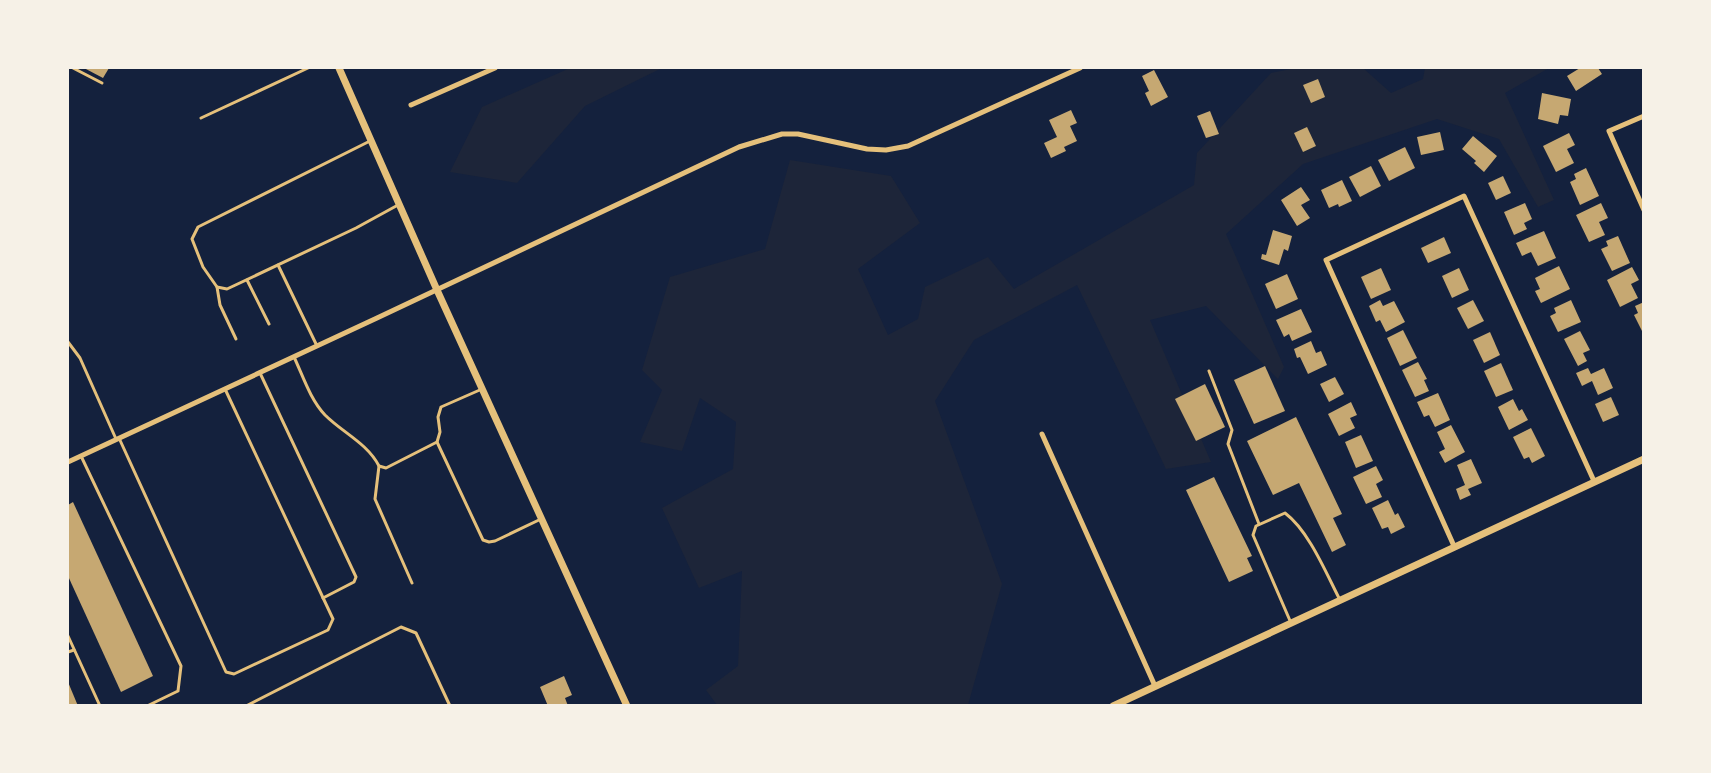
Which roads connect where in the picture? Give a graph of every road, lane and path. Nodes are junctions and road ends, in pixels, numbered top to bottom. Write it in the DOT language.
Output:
graph roads {
  1 [pos="73,68"];
  2 [pos="308,68"];
  3 [pos="339,68"];
  4 [pos="495,68"];
  5 [pos="1080,68"];
  6 [pos="102,83"];
  7 [pos="411,105"];
  8 [pos="1644,116"];
  9 [pos="201,117"];
  10 [pos="371,140"];
  11 [pos="399,204"];
  12 [pos="1644,210"];
  13 [pos="278,265"];
  14 [pos="248,280"];
  15 [pos="217,287"];
  16 [pos="437,290"];
  17 [pos="269,324"];
  18 [pos="236,339"];
  19 [pos="68,342"];
  20 [pos="317,346"];
  21 [pos="294,357"];
  22 [pos="1209,371"];
  23 [pos="260,372"];
  24 [pos="225,389"];
  25 [pos="482,389"];
  26 [pos="1042,434"];
  27 [pos="117,439"];
  28 [pos="437,442"];
  29 [pos="81,456"];
  30 [pos="1644,459"];
  31 [pos="68,462"];
  32 [pos="380,466"];
  33 [pos="1594,481"];
  34 [pos="541,519"];
  35 [pos="1259,524"];
  36 [pos="1454,546"];
  37 [pos="412,583"];
  38 [pos="323,598"];
  39 [pos="1340,600"];
  40 [pos="1291,623"];
  41 [pos="68,636"];
  42 [pos="74,650"];
  43 [pos="68,652"];
  44 [pos="1155,687"];
  45 [pos="100,705"];
  46 [pos="147,705"];
  47 [pos="246,705"];
  48 [pos="450,705"];
  49 [pos="627,705"];
  50 [pos="1113,705"];
  1 -- 6 [label="lane"];
  2 -- 9 [label="lane"];
  3 -- 10 [label="street"];
  4 -- 7 [label="street"];
  5 -- 16 [label="street"];
  8 -- 12 [label="street"];
  10 -- 11 [label="street"];
  10 -- 15 [label="lane"];
  11 -- 13 [label="lane"];
  11 -- 16 [label="street"];
  13 -- 14 [label="lane"];
  13 -- 20 [label="lane"];
  14 -- 15 [label="lane"];
  14 -- 17 [label="lane"];
  15 -- 18 [label="lane"];
  16 -- 20 [label="street"];
  16 -- 25 [label="street"];
  19 -- 27 [label="lane"];
  20 -- 21 [label="street"];
  21 -- 23 [label="street"];
  21 -- 32 [label="lane"];
  22 -- 35 [label="lane"];
  23 -- 24 [label="street"];
  23 -- 38 [label="lane"];
  24 -- 27 [label="street"];
  24 -- 38 [label="lane"];
  25 -- 28 [label="lane"];
  25 -- 34 [label="street"];
  26 -- 44 [label="street"];
  27 -- 29 [label="street"];
  27 -- 38 [label="lane"];
  28 -- 32 [label="lane"];
  28 -- 34 [label="lane"];
  29 -- 31 [label="street"];
  29 -- 46 [label="lane"];
  30 -- 33 [label="street"];
  32 -- 37 [label="lane"];
  33 -- 36 [label="street"];
  33 -- 36 [label="street"];
  34 -- 49 [label="street"];
  35 -- 39 [label="lane"];
  35 -- 40 [label="lane"];
  36 -- 39 [label="street"];
  39 -- 40 [label="street"];
  40 -- 44 [label="street"];
  41 -- 42 [label="lane"];
  42 -- 43 [label="lane"];
  42 -- 45 [label="lane"];
  44 -- 50 [label="street"];
  47 -- 48 [label="lane"];
}
